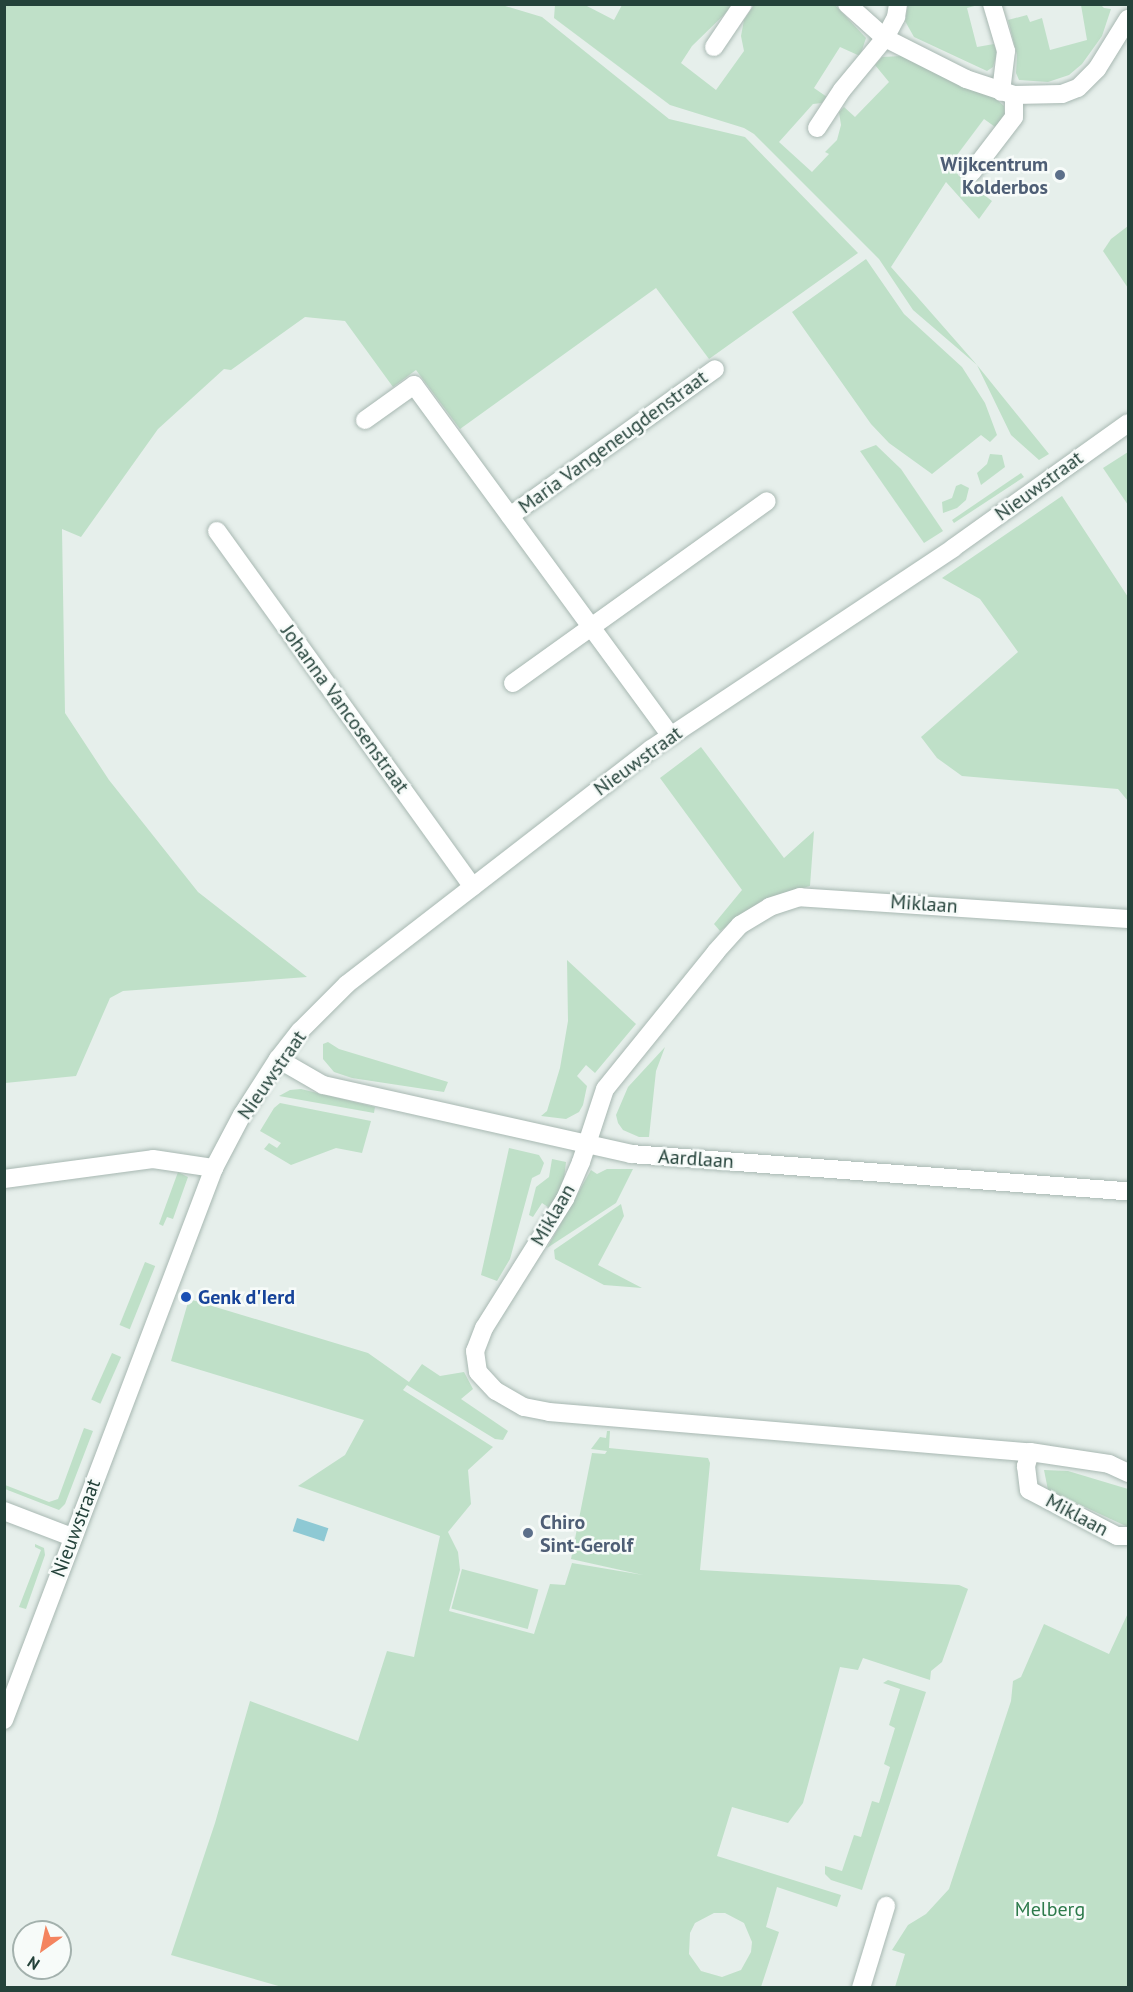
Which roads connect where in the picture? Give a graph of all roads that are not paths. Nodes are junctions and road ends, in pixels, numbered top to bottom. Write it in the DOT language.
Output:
graph roads {
  1 [pos="743,4"];
  2 [pos="848,4"];
  3 [pos="898,4"];
  4 [pos="992,4"];
  5 [pos="1128,19"];
  6 [pos="885,38"];
  7 [pos="714,47"];
  8 [pos="1007,93"];
  9 [pos="817,128"];
  10 [pos="972,172"];
  11 [pos="715,369"];
  12 [pos="365,420"];
  13 [pos="1128,423"];
  14 [pos="767,501"];
  15 [pos="510,516"];
  16 [pos="217,531"];
  17 [pos="591,626"];
  18 [pos="513,682"];
  19 [pos="671,736"];
  20 [pos="472,887"];
  21 [pos="1128,919"];
  22 [pos="278,1059"];
  23 [pos="587,1144"];
  24 [pos="214,1168"];
  25 [pos="4,1179"];
  26 [pos="1128,1191"];
  27 [pos="1030,1452"];
  28 [pos="1128,1473"];
  29 [pos="4,1510"];
  30 [pos="1128,1536"];
  31 [pos="72,1537"];
  32 [pos="4,1720"];
  33 [pos="886,1906"];
  34 [pos="861,1988"];
  1 -- 7 [label="street"];
  2 -- 6 [label="street"];
  3 -- 6 [label="street"];
  4 -- 8 [label="street"];
  5 -- 8 [label="street"];
  6 -- 8 [label="street"];
  6 -- 9 [label="street"];
  8 -- 10 [label="street"];
  11 -- 15 [label="street, Maria Vangeneugdenstraat"];
  12 -- 15 [label="street, Maria Vangeneugdenstraat"];
  13 -- 19 [label="street, Nieuwstraat"];
  14 -- 17 [label="street"];
  15 -- 17 [label="street, Maria Vangeneugdenstraat"];
  16 -- 20 [label="street, Johanna Vancosenstraat"];
  17 -- 18 [label="street"];
  17 -- 19 [label="street, Maria Vangeneugdenstraat"];
  19 -- 20 [label="street, Nieuwstraat"];
  20 -- 22 [label="street, Nieuwstraat"];
  21 -- 23 [label="street, Miklaan"];
  22 -- 23 [label="street, Aardlaan"];
  22 -- 24 [label="street, Nieuwstraat"];
  23 -- 26 [label="street, Aardlaan"];
  23 -- 27 [label="street, Miklaan"];
  24 -- 25 [label="street"];
  24 -- 31 [label="street, Nieuwstraat"];
  27 -- 28 [label="street, Miklaan"];
  27 -- 30 [label="street, Miklaan"];
  29 -- 31 [label="street"];
  31 -- 32 [label="street, Nieuwstraat"];
  33 -- 34 [label="street"];
}
